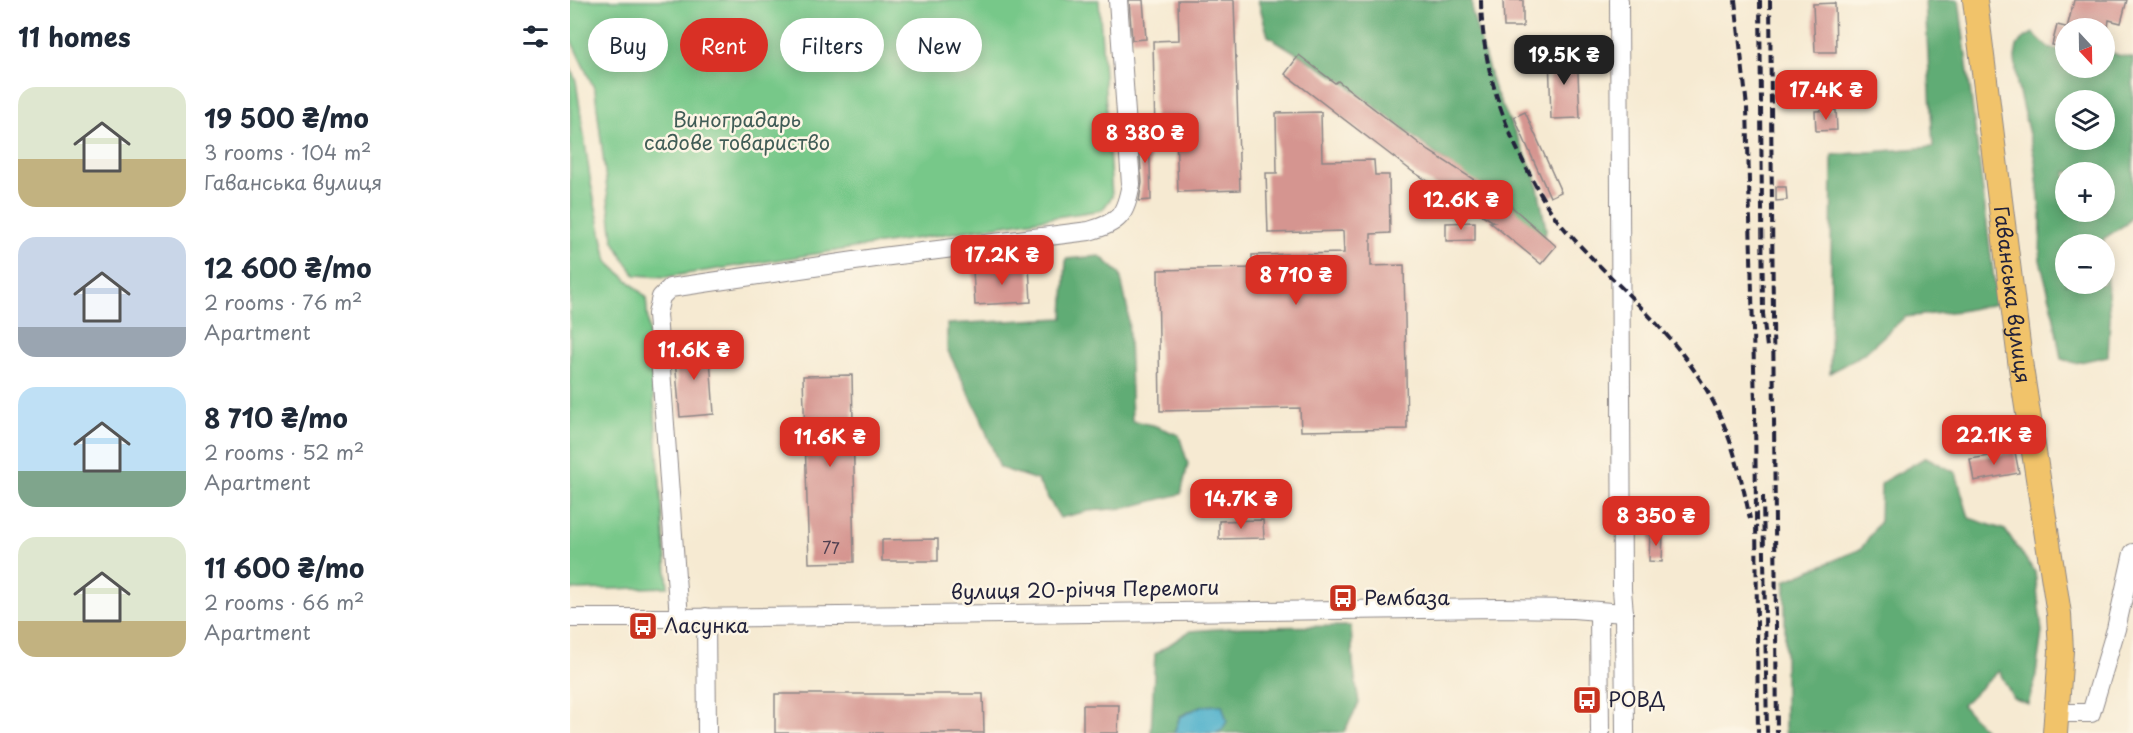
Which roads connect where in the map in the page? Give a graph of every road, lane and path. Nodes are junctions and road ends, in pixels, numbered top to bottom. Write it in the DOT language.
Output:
graph roads {
  1 [pos="1118,0"];
  2 [pos="1618,0"];
  3 [pos="1975,0"];
  4 [pos="2133,553"];
  5 [pos="1599,612"];
  6 [pos="1624,613"];
  7 [pos="706,617"];
  8 [pos="570,618"];
  9 [pos="679,618"];
  10 [pos="2056,723"];
  11 [pos="706,733"];
  12 [pos="1600,733"];
  13 [pos="1625,733"];
  1 -- 9 [label="street"];
  2 -- 6 [label="street"];
  3 -- 10 [label="main road, Гаванська вулиця"];
  4 -- 10 [label="street"];
  5 -- 6 [label="street, вулиця 20-річчя Перемоги"];
  5 -- 7 [label="street, вулиця 20-річчя Перемоги"];
  5 -- 12 [label="street"];
  6 -- 13 [label="street"];
  7 -- 9 [label="street, вулиця 20-річчя Перемоги"];
  7 -- 11 [label="street"];
  8 -- 9 [label="street, вулиця 20-річчя Перемоги"];
}
